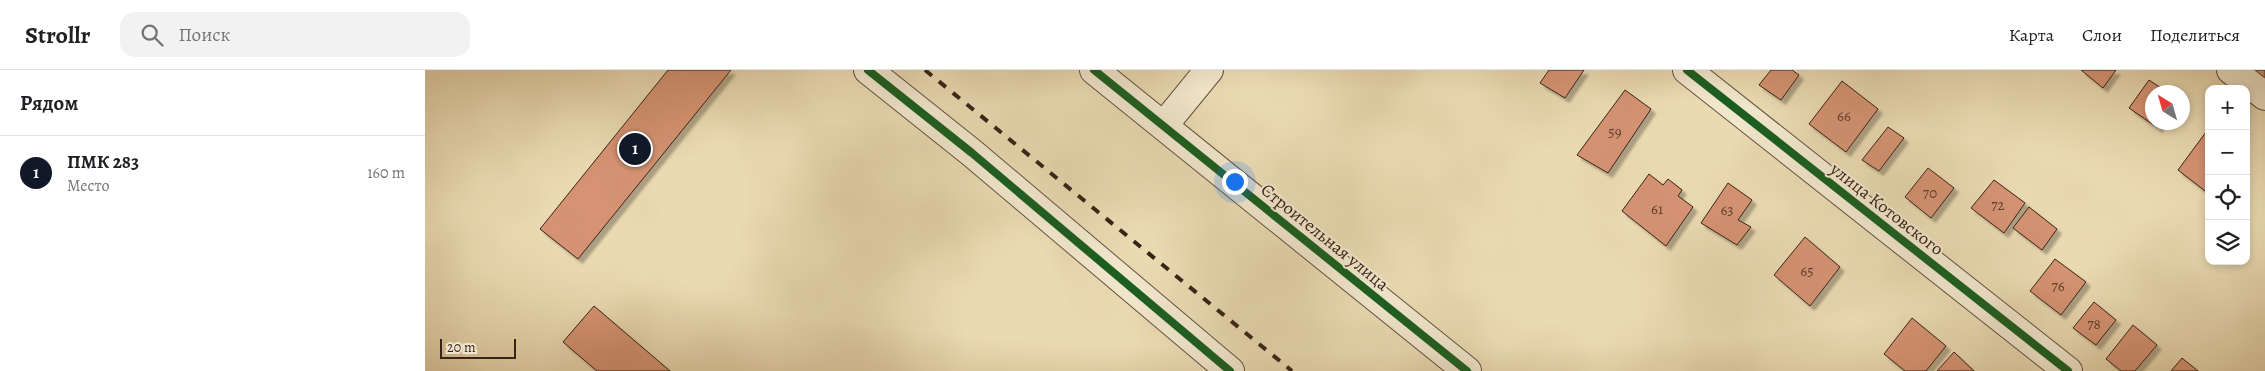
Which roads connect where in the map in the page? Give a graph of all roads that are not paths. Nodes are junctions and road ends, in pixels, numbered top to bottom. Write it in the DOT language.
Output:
graph roads {
  1 [pos="868,70"];
  2 [pos="1094,70"];
  3 [pos="1209,70"];
  4 [pos="1687,70"];
  5 [pos="2231,70"];
  6 [pos="2265,96"];
  7 [pos="1164,125"];
  8 [pos="1231,371"];
  9 [pos="1467,371"];
  10 [pos="2068,371"];
  1 -- 8 [label="street"];
  2 -- 7 [label="street, Строительная улица"];
  3 -- 7 [label="street"];
  4 -- 10 [label="street, улица Котовского"];
  5 -- 6 [label="street"];
  7 -- 9 [label="street, Строительная улица"];
}
